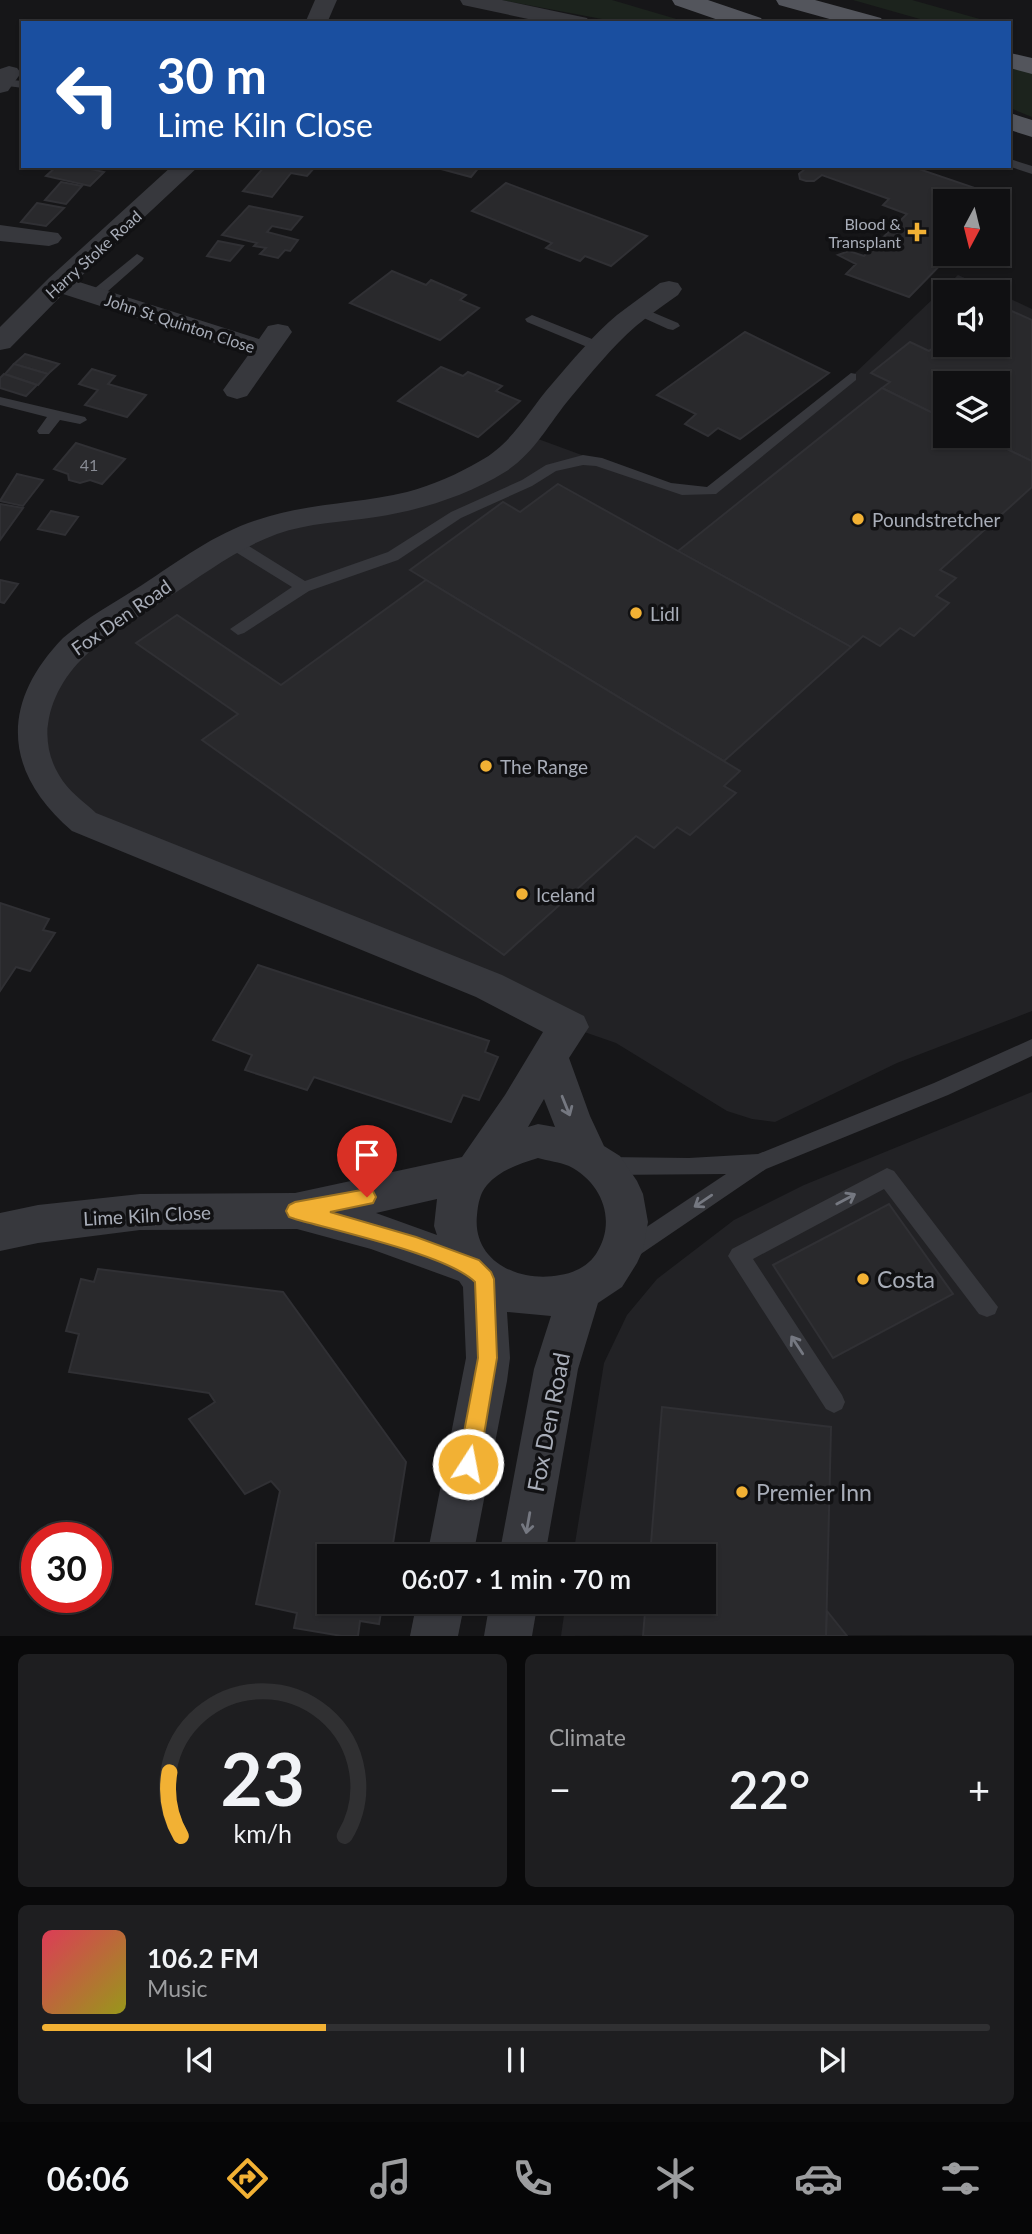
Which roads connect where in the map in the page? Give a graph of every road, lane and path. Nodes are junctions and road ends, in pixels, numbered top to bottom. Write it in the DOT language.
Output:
graph roads {
  1 [pos="326,0"];
  2 [pos="471,0"];
  3 [pos="684,0"];
  4 [pos="788,0"];
  5 [pos="317,21"];
  6 [pos="570,21"];
  7 [pos="746,21"];
  8 [pos="865,21"];
  9 [pos="1011,60"];
  10 [pos="1032,66"];
  11 [pos="1011,121"];
  12 [pos="1032,129"];
  13 [pos="1011,163"];
  14 [pos="185,168"];
  15 [pos="1032,170"];
  16 [pos="0,233"];
  17 [pos="49,238"];
  18 [pos="137,258"];
  19 [pos="58,284"];
  20 [pos="669,289"];
  21 [pos="94,296"];
  22 [pos="640,311"];
  23 [pos="673,326"];
  24 [pos="532,336"];
  25 [pos="0,342"];
  26 [pos="602,348"];
  27 [pos="851,376"];
  28 [pos="237,390"];
  29 [pos="0,401"];
  30 [pos="56,415"];
  31 [pos="80,420"];
  32 [pos="44,431"];
  33 [pos="231,542"];
  34 [pos="303,587"];
  35 [pos="238,629"];
  36 [pos="1032,1047"];
  37 [pos="549,1057"];
  38 [pos="596,1160"];
  39 [pos="759,1163"];
  40 [pos="476,1167"];
  41 [pos="295,1211"];
  42 [pos="0,1232"];
  43 [pos="619,1257"];
  44 [pos="478,1273"];
  45 [pos="581,1290"];
  46 [pos="986,1307"];
  47 [pos="834,1402"];
  48 [pos="452,1544"];
  49 [pos="524,1544"];
  50 [pos="438,1614"];
  51 [pos="512,1614"];
  52 [pos="434,1636"];
  53 [pos="508,1636"];
  1 -- 5 [label="street"];
  2 -- 6 [label="street"];
  3 -- 7 [label="main road"];
  4 -- 8 [label="main road"];
  9 -- 10 [label="main road"];
  11 -- 12 [label="main road"];
  13 -- 15 [label="lane"];
  14 -- 19 [label="street, Harry Stoke Road"];
  16 -- 17 [label="street"];
  18 -- 21 [label="lane, John St Quinton Close"];
  19 -- 21 [label="street, John St Quinton Close"];
  19 -- 25 [label="street, Harry Stoke Road"];
  20 -- 22 [label="street, Fox Den Road"];
  21 -- 28 [label="street, John St Quinton Close"];
  22 -- 23 [label="lane"];
  22 -- 26 [label="street, Fox Den Road"];
  24 -- 26 [label="lane"];
  26 -- 33 [label="street, Fox Den Road"];
  27 -- 34 [label="lane"];
  29 -- 30 [label="lane"];
  30 -- 31 [label="lane"];
  30 -- 32 [label="lane"];
  33 -- 34 [label="lane"];
  33 -- 37 [label="street, Fox Den Road"];
  34 -- 35 [label="lane"];
  36 -- 39 [label="lane"];
  37 -- 38 [label="street, one-way"];
  37 -- 40 [label="street"];
  38 -- 39 [label="lane"];
  38 -- 40 [label="street"];
  38 -- 43 [label="street"];
  39 -- 43 [label="lane, one-way"];
  40 -- 41 [label="street, Lime Kiln Close"];
  40 -- 44 [label="street"];
  41 -- 42 [label="street, Lime Kiln Close"];
  41 -- 44 [label="street, Lime Kiln Close"];
  43 -- 45 [label="street"];
  44 -- 45 [label="street"];
  44 -- 48 [label="street"];
  45 -- 49 [label="street, Fox Den Road, one-way"];
  47 -- 46 [label="lane, one-way"];
  50 -- 52 [label="street"];
  51 -- 53 [label="street"];
}
